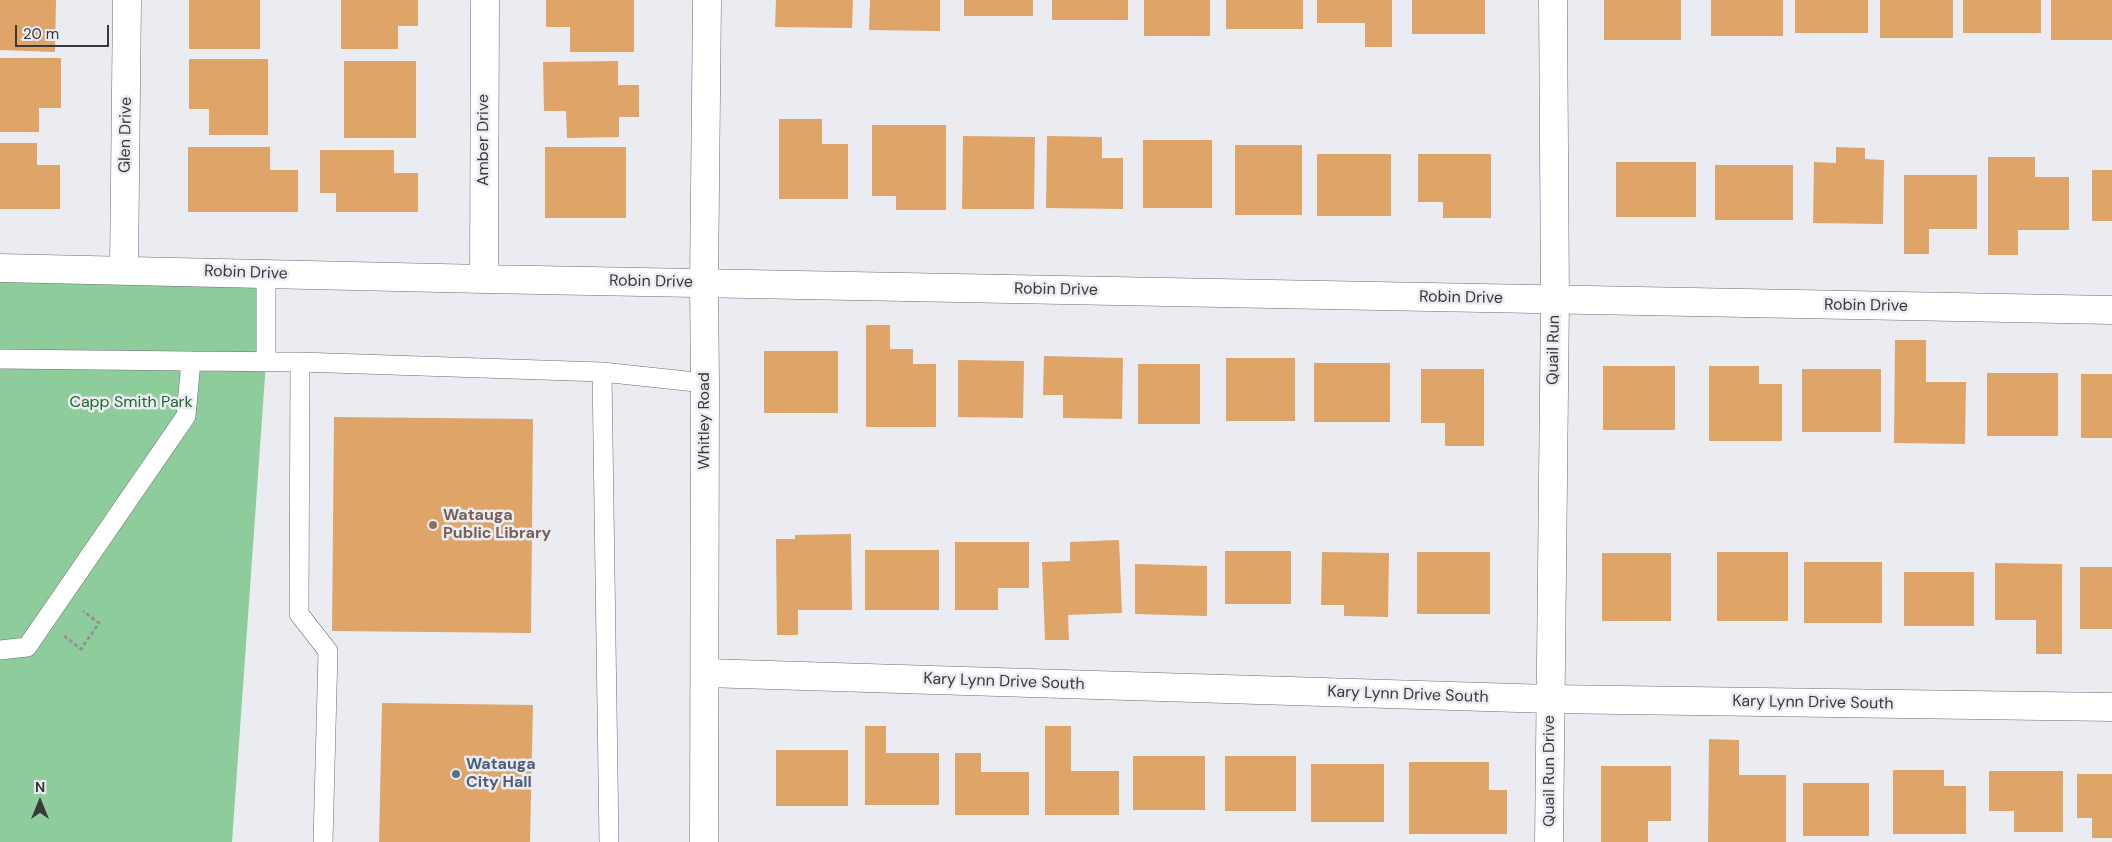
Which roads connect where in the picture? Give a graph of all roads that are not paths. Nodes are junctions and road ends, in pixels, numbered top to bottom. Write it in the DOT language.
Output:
graph roads {
  1 [pos="127,0"];
  2 [pos="484,0"];
  3 [pos="707,0"];
  4 [pos="1553,0"];
  5 [pos="0,268"];
  6 [pos="124,270"];
  7 [pos="266,273"];
  8 [pos="484,279"];
  9 [pos="704,283"];
  10 [pos="1555,300"];
  11 [pos="2112,310"];
  12 [pos="0,359"];
  13 [pos="191,361"];
  14 [pos="266,362"];
  15 [pos="300,362"];
  16 [pos="602,372"];
  17 [pos="705,383"];
  18 [pos="0,650"];
  19 [pos="705,673"];
  20 [pos="1550,699"];
  21 [pos="2112,707"];
  22 [pos="322,842"];
  23 [pos="609,842"];
  24 [pos="704,842"];
  25 [pos="1549,842"];
  1 -- 6 [label="street, Glen Drive"];
  2 -- 8 [label="street, Amber Drive"];
  3 -- 9 [label="street, Whitley Road"];
  4 -- 10 [label="street, Quail Run"];
  5 -- 6 [label="street, Robin Drive"];
  6 -- 7 [label="street, Robin Drive"];
  7 -- 8 [label="street, Robin Drive"];
  7 -- 14 [label="lane"];
  8 -- 9 [label="street, Robin Drive"];
  9 -- 10 [label="street, Robin Drive"];
  9 -- 17 [label="street, Whitley Road"];
  10 -- 11 [label="street, Robin Drive"];
  10 -- 20 [label="street, Quail Run"];
  12 -- 13 [label="lane"];
  13 -- 14 [label="lane"];
  13 -- 18 [label="lane"];
  14 -- 15 [label="lane"];
  15 -- 16 [label="lane"];
  15 -- 22 [label="lane"];
  16 -- 17 [label="lane"];
  16 -- 23 [label="lane"];
  17 -- 19 [label="street, Whitley Road"];
  19 -- 20 [label="street, Kary Lynn Drive South"];
  19 -- 24 [label="street, Whitley Road"];
  20 -- 21 [label="street, Kary Lynn Drive South"];
  20 -- 25 [label="street, Quail Run Drive"];
}
